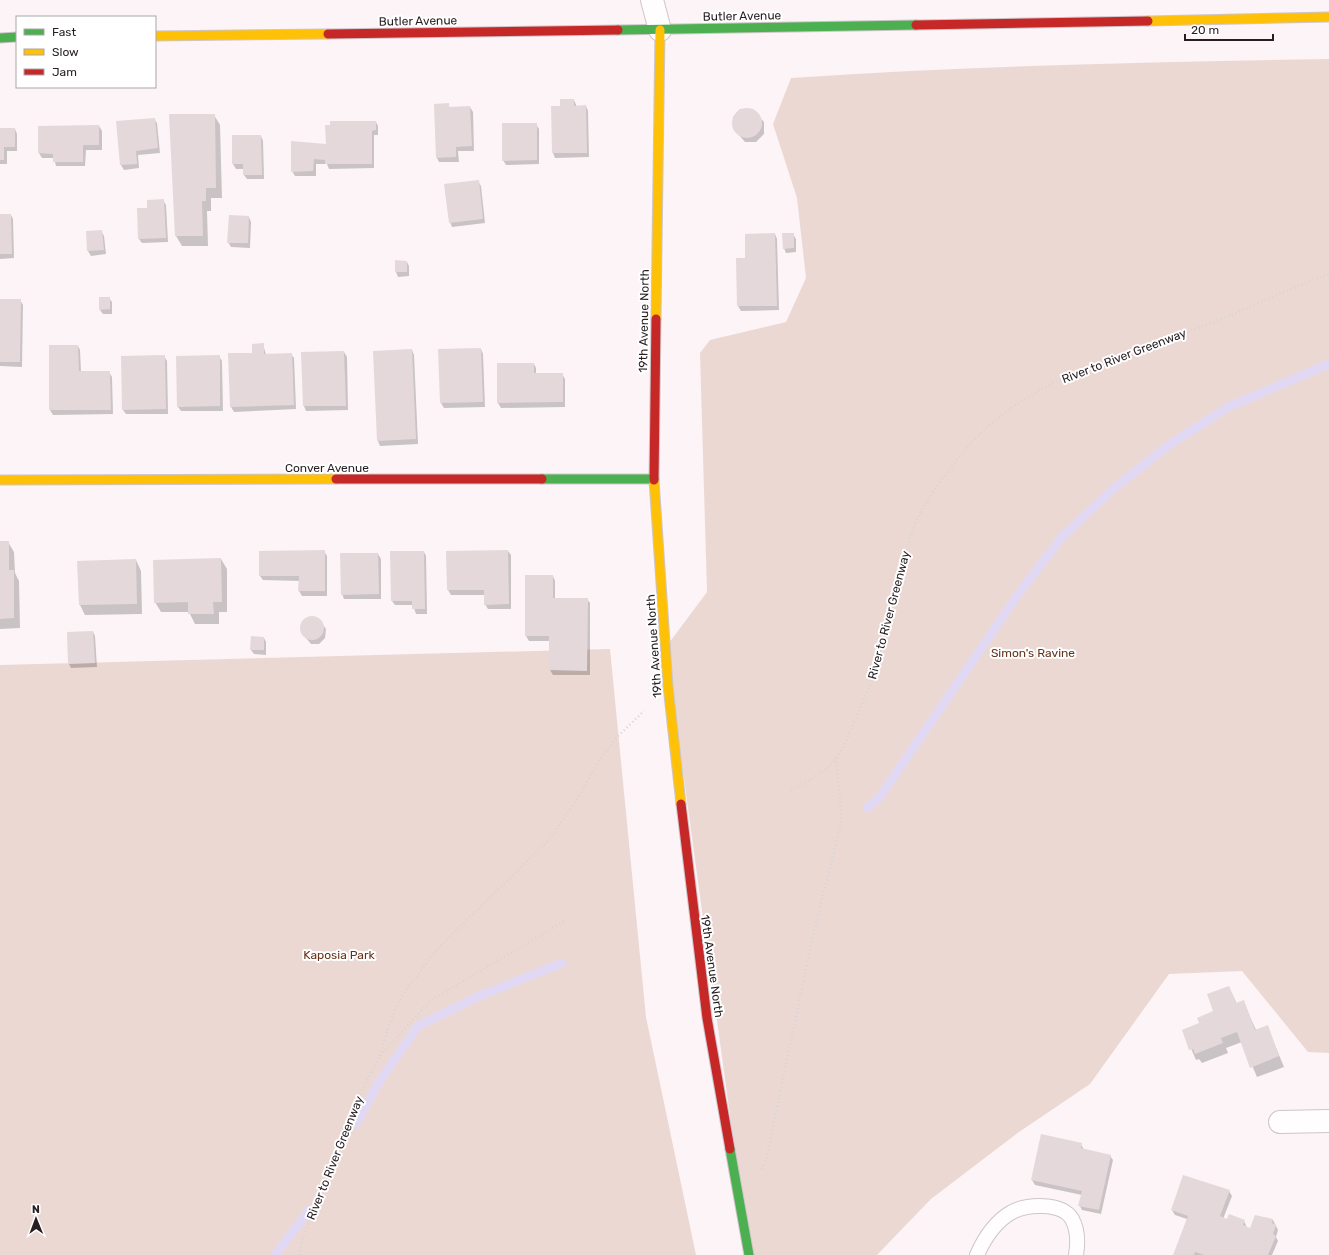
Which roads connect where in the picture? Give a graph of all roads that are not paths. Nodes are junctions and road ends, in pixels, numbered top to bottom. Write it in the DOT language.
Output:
graph roads {
  1 [pos="652,0"];
  2 [pos="1329,17"];
  3 [pos="660,30"];
  4 [pos="156,36"];
  5 [pos="16,37"];
  6 [pos="0,38"];
  7 [pos="0,480"];
  8 [pos="654,480"];
  9 [pos="1329,1121"];
  10 [pos="1280,1122"];
  11 [pos="749,1255"];
  12 [pos="977,1255"];
  13 [pos="1076,1255"];
  1 -- 3 [label="street"];
  2 -- 3 [label="street, Butler Avenue"];
  3 -- 4 [label="street, Butler Avenue"];
  3 -- 8 [label="street, 19th Avenue North"];
  5 -- 6 [label="street"];
  7 -- 8 [label="street, Conver Avenue"];
  8 -- 11 [label="street, 19th Avenue North"];
  9 -- 10 [label="street"];
  12 -- 13 [label="lane"];
}
